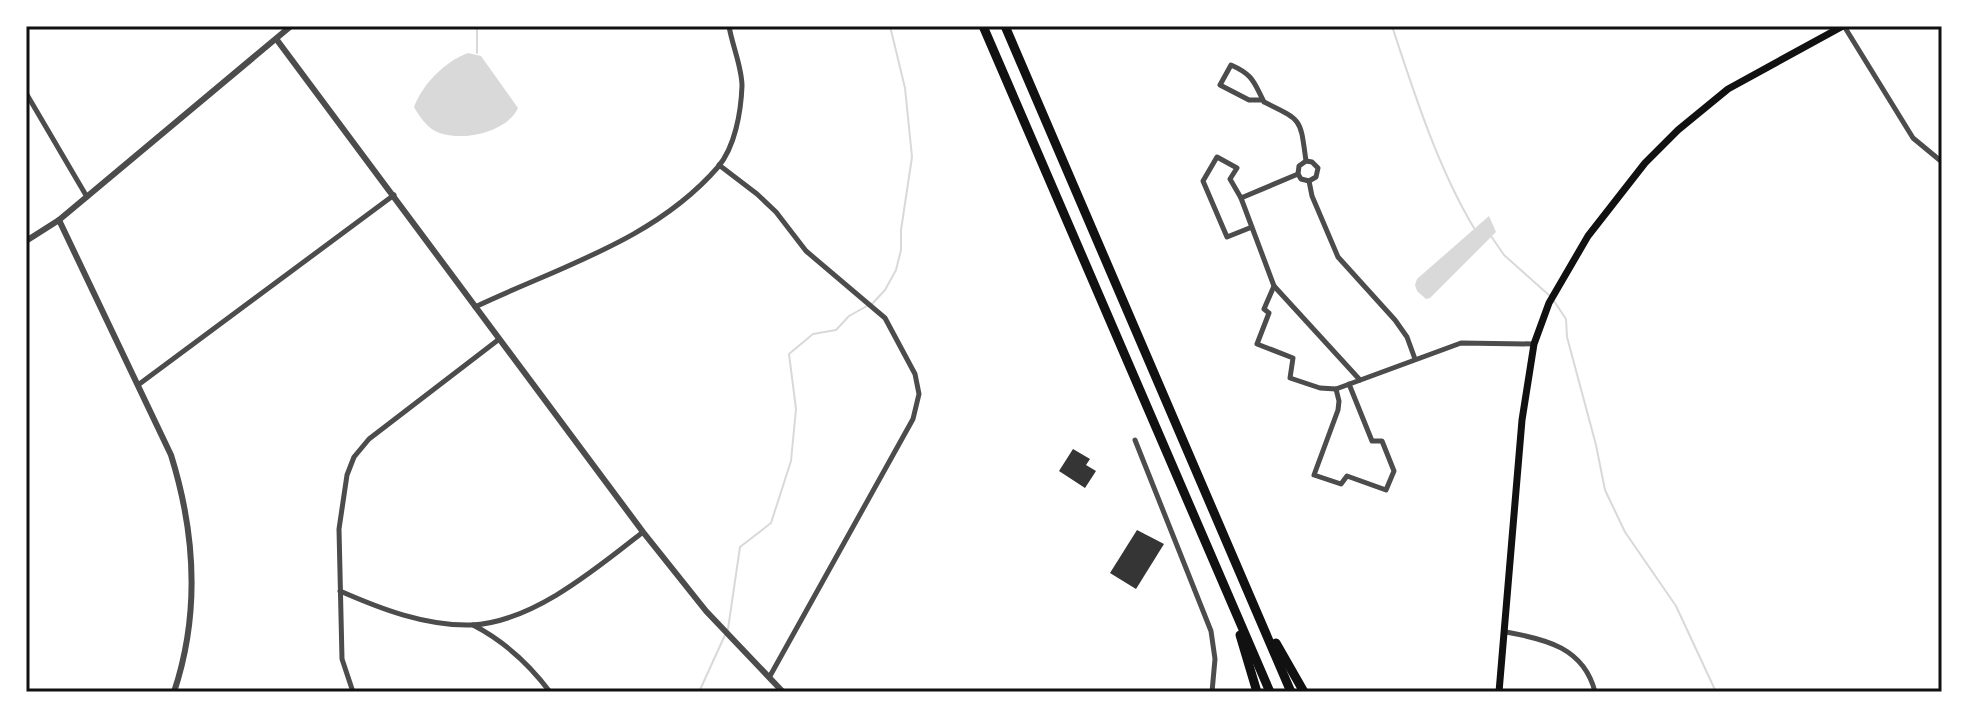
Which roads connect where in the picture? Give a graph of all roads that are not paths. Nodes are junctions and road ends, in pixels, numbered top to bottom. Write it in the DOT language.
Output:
graph roads {
  1 [pos="291,26"];
  2 [pos="729,26"];
  3 [pos="983,26"];
  4 [pos="1005,26"];
  5 [pos="1843,26"];
  6 [pos="277,40"];
  7 [pos="26,93"];
  8 [pos="1262,100"];
  9 [pos="1306,161"];
  10 [pos="1942,162"];
  11 [pos="719,165"];
  12 [pos="1298,174"];
  13 [pos="1309,181"];
  14 [pos="394,195"];
  15 [pos="87,197"];
  16 [pos="1241,198"];
  17 [pos="59,220"];
  18 [pos="1252,227"];
  19 [pos="26,241"];
  20 [pos="1274,286"];
  21 [pos="474,307"];
  22 [pos="498,340"];
  23 [pos="1534,344"];
  24 [pos="1415,360"];
  25 [pos="1360,380"];
  26 [pos="1349,384"];
  27 [pos="138,385"];
  28 [pos="1336,389"];
  29 [pos="1135,440"];
  30 [pos="643,532"];
  31 [pos="1226,590"];
  32 [pos="340,591"];
  33 [pos="1256,606"];
  34 [pos="472,625"];
  35 [pos="1506,632"];
  36 [pos="770,676"];
  37 [pos="174,692"];
  38 [pos="353,692"];
  39 [pos="550,692"];
  40 [pos="783,692"];
  41 [pos="1212,692"];
  42 [pos="1257,692"];
  43 [pos="1270,692"];
  44 [pos="1291,692"];
  45 [pos="1304,692"];
  46 [pos="1499,692"];
  47 [pos="1595,692"];
  1 -- 6 [label="street"];
  2 -- 11 [label="street"];
  3 -- 31 [label="highway"];
  4 -- 33 [label="highway"];
  5 -- 10 [label="street"];
  5 -- 23 [label="main road"];
  6 -- 14 [label="street"];
  6 -- 15 [label="street"];
  7 -- 15 [label="street"];
  8 -- 8 [label="street"];
  8 -- 9 [label="street"];
  9 -- 12 [label="street"];
  9 -- 13 [label="street"];
  11 -- 21 [label="street"];
  11 -- 36 [label="street"];
  12 -- 13 [label="street"];
  12 -- 16 [label="street"];
  13 -- 24 [label="street"];
  14 -- 21 [label="street"];
  14 -- 27 [label="street"];
  15 -- 17 [label="street"];
  16 -- 18 [label="street"];
  16 -- 18 [label="street"];
  17 -- 19 [label="street"];
  17 -- 27 [label="street"];
  18 -- 20 [label="street"];
  20 -- 25 [label="street"];
  20 -- 28 [label="street"];
  21 -- 22 [label="street"];
  22 -- 30 [label="street"];
  22 -- 32 [label="street"];
  23 -- 24 [label="street"];
  23 -- 35 [label="main road"];
  24 -- 25 [label="street"];
  25 -- 26 [label="street"];
  26 -- 28 [label="street"];
  26 -- 28 [label="street"];
  27 -- 37 [label="street"];
  29 -- 41 [label="street"];
  30 -- 34 [label="street"];
  30 -- 36 [label="street"];
  31 -- 42 [label="highway"];
  31 -- 43 [label="highway"];
  32 -- 34 [label="street"];
  32 -- 38 [label="street"];
  33 -- 44 [label="highway"];
  33 -- 45 [label="highway"];
  34 -- 39 [label="street"];
  35 -- 46 [label="main road"];
  35 -- 47 [label="street"];
  36 -- 40 [label="street"];
}
